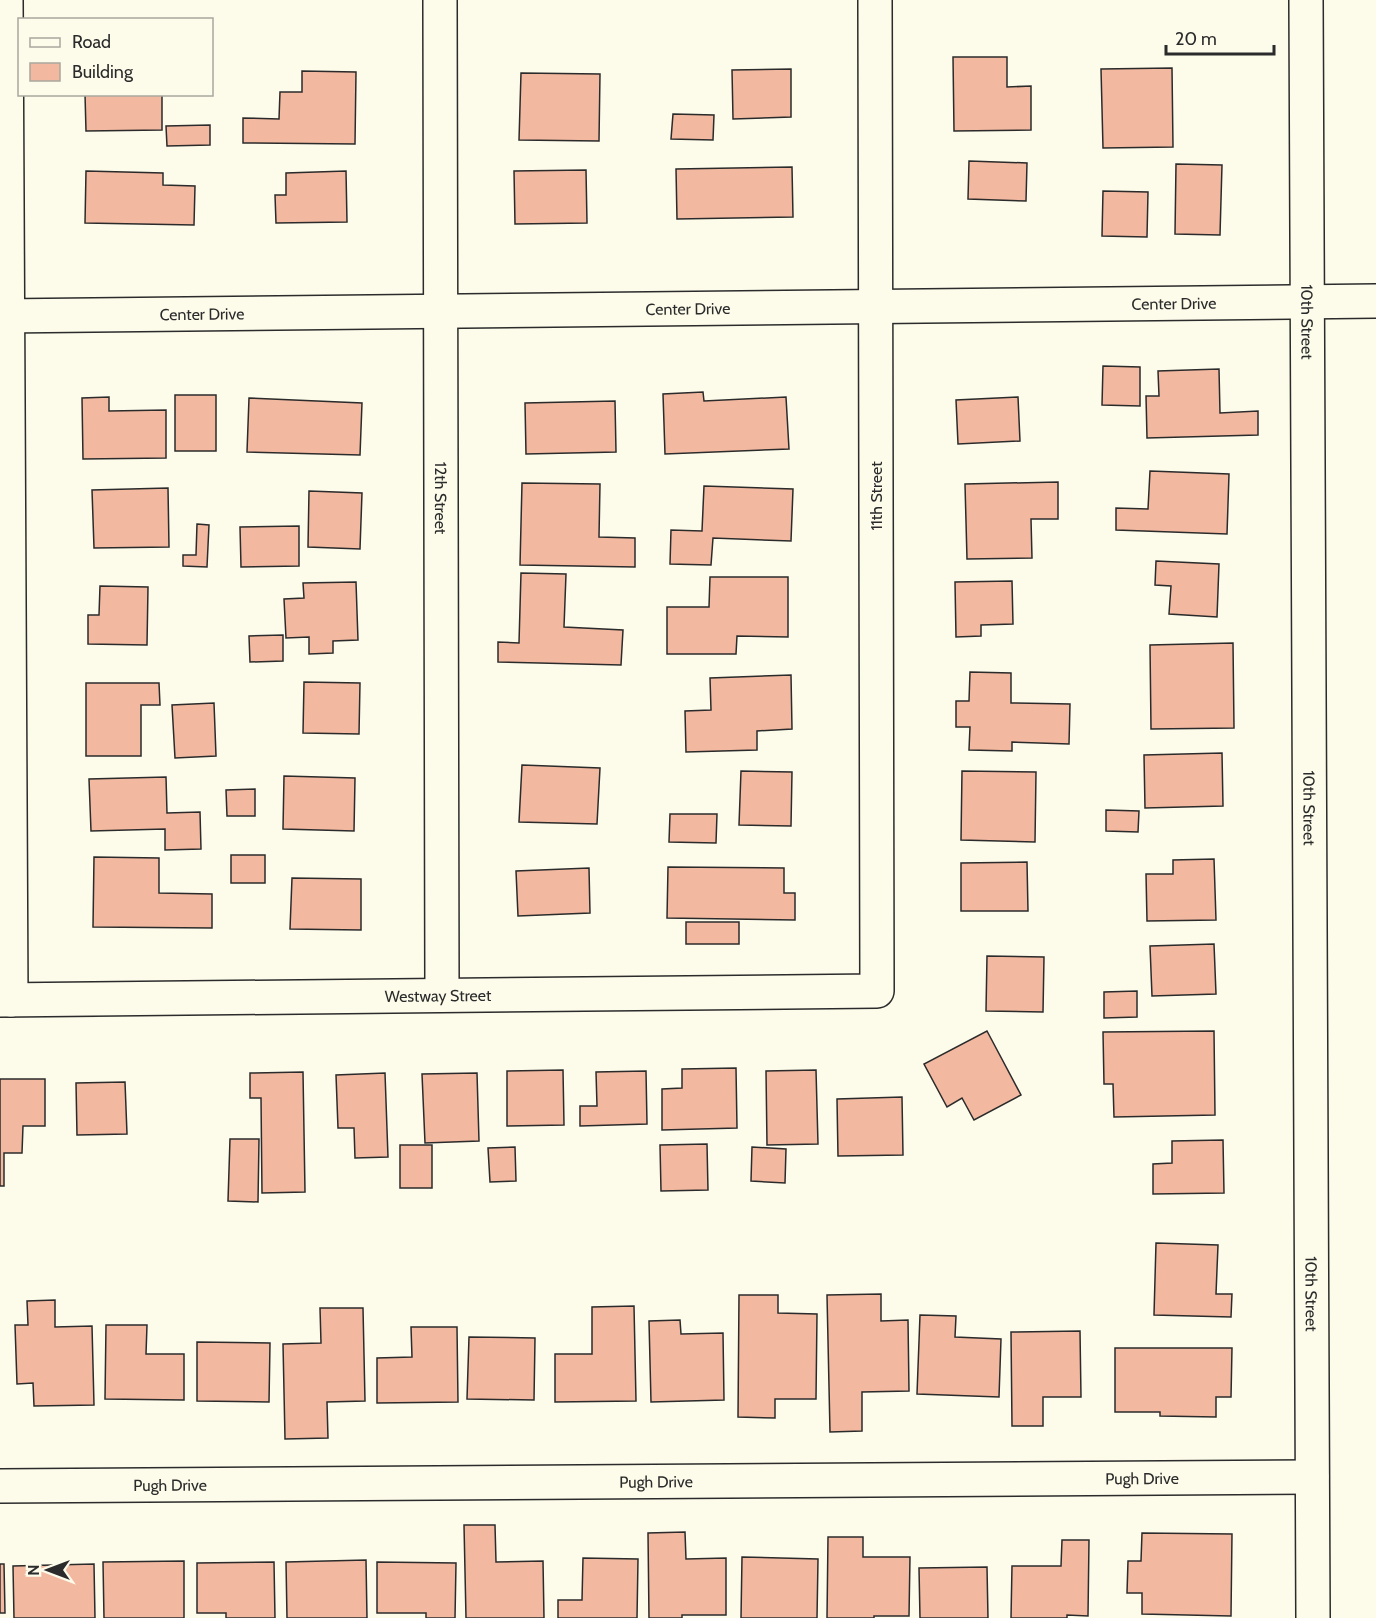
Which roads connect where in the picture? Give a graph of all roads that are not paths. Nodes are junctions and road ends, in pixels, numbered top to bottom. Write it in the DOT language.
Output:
graph roads {
  1 [pos="6,0"];
  2 [pos="440,0"];
  3 [pos="875,0"];
  4 [pos="1306,0"];
  5 [pos="1307,302"];
  6 [pos="1376,302"];
  7 [pos="875,306"];
  8 [pos="441,311"];
  9 [pos="4,316"];
  10 [pos="877,991"];
  11 [pos="442,995"];
  12 [pos="6,1000"];
  13 [pos="1312,1477"];
  14 [pos="0,1486"];
  15 [pos="1313,1618"];
  1 -- 9 [label="street"];
  2 -- 8 [label="street, 12th Street"];
  3 -- 7 [label="street, 11th Street"];
  4 -- 5 [label="street, 10th Street"];
  5 -- 6 [label="street, Center Drive"];
  5 -- 7 [label="street, Center Drive"];
  5 -- 13 [label="street, 10th Street"];
  7 -- 8 [label="street, Center Drive"];
  7 -- 10 [label="street, 11th Street"];
  8 -- 9 [label="street, Center Drive"];
  8 -- 11 [label="street, 12th Street"];
  9 -- 12 [label="street"];
  10 -- 11 [label="street, Westway Street"];
  11 -- 12 [label="street, Westway Street"];
  13 -- 14 [label="street, Pugh Drive"];
  13 -- 15 [label="street, 10th Street"];
}
